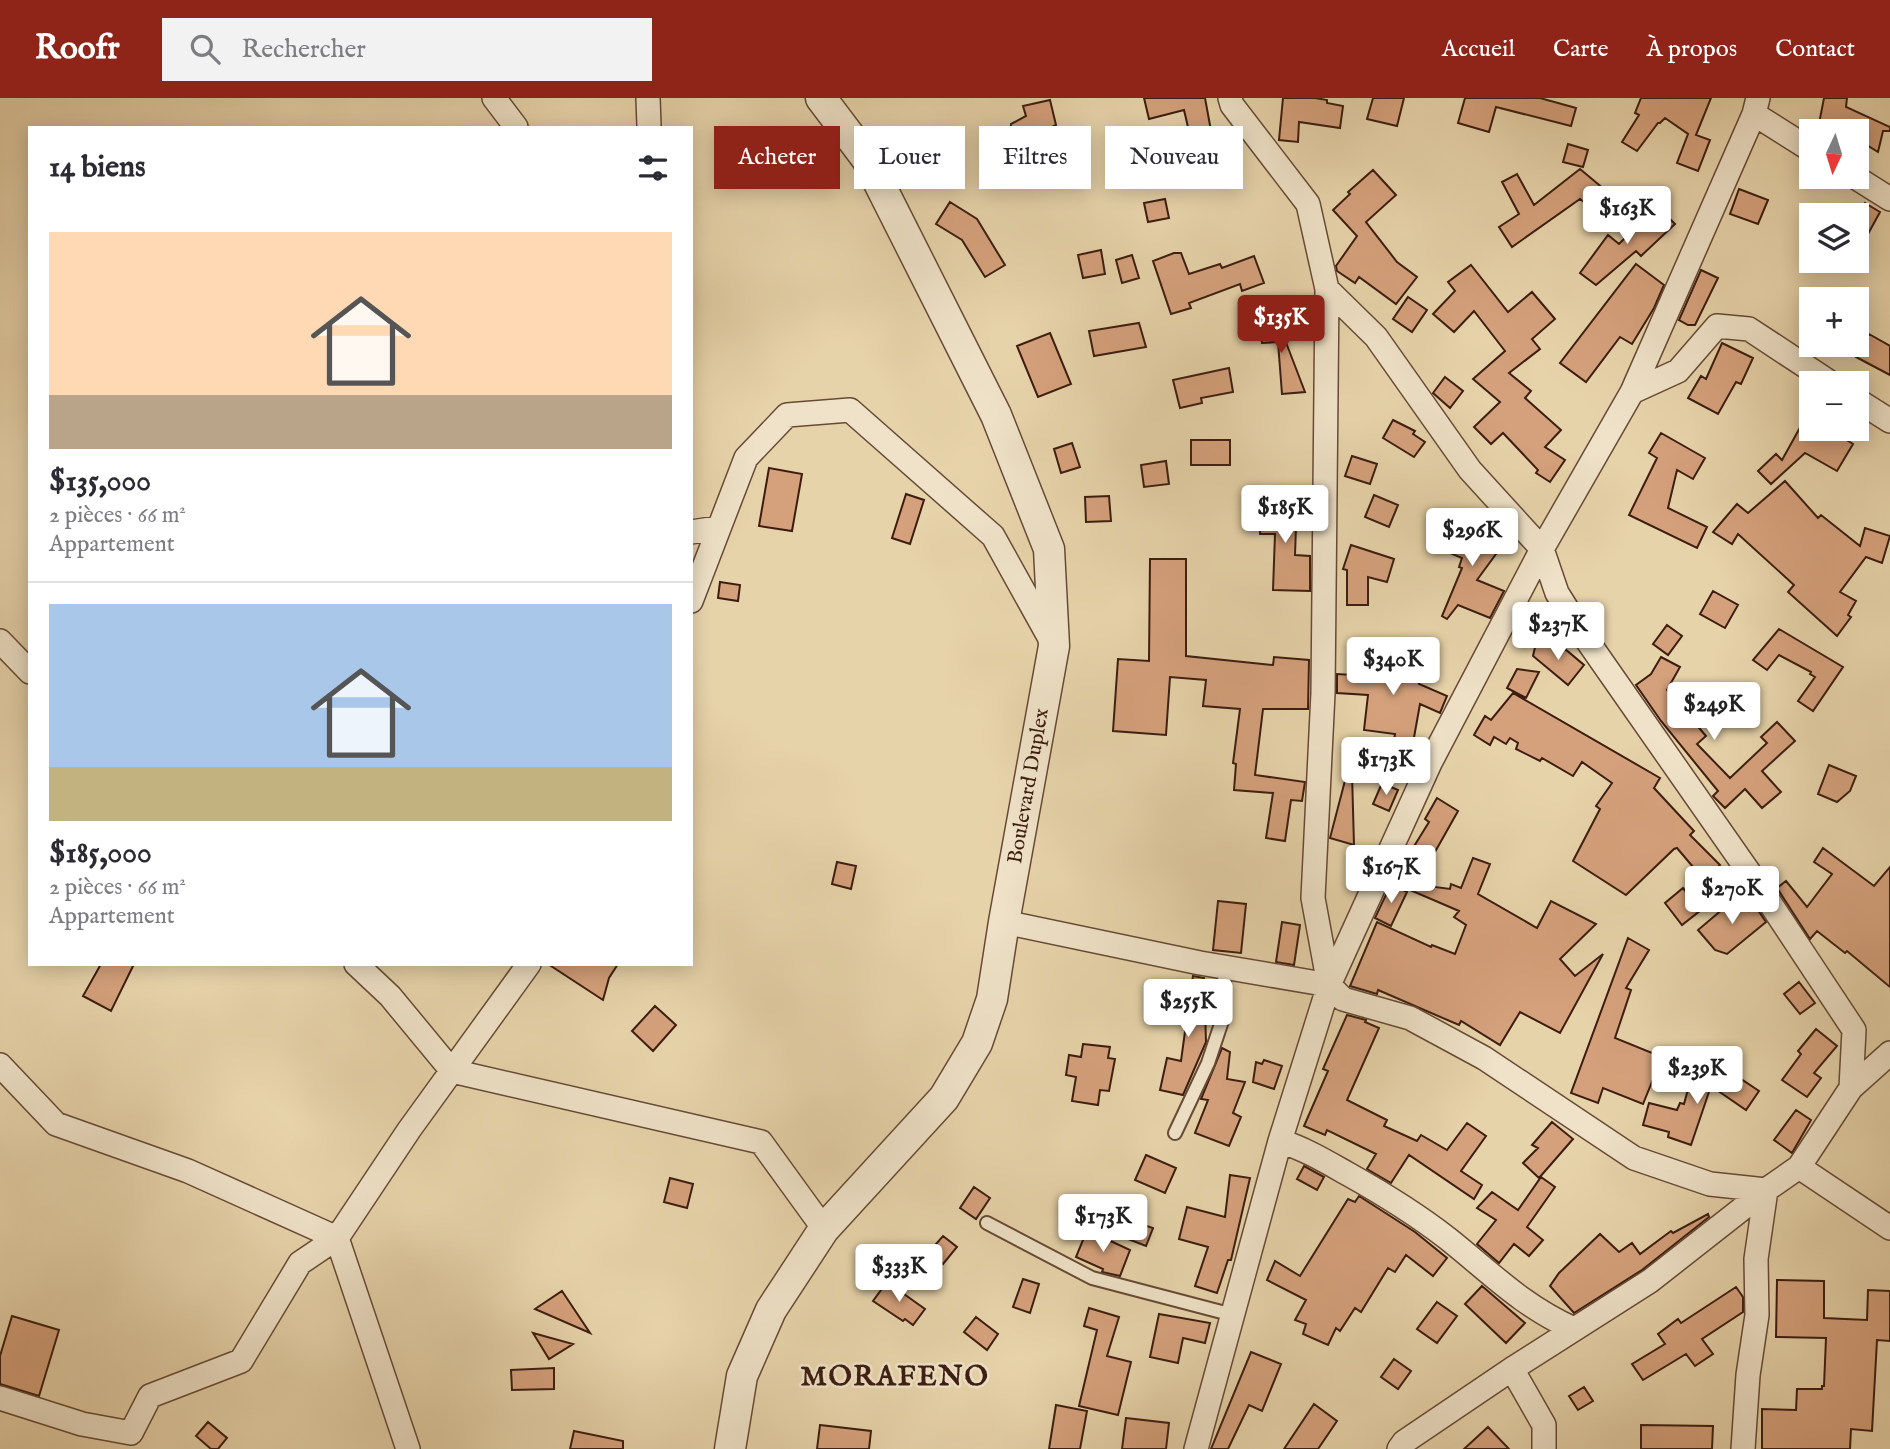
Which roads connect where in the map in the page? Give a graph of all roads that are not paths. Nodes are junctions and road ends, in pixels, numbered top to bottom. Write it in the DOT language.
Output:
graph roads {
  1 [pos="494,98"];
  2 [pos="648,98"];
  3 [pos="821,98"];
  4 [pos="1230,98"];
  5 [pos="1756,106"];
  6 [pos="515,126"];
  7 [pos="649,126"];
  8 [pos="1799,140"];
  9 [pos="1869,186"];
  10 [pos="1890,199"];
  11 [pos="1327,289"];
  12 [pos="1813,371"];
  13 [pos="1632,392"];
  14 [pos="1869,408"];
  15 [pos="1890,422"];
  16 [pos="718,528"];
  17 [pos="693,532"];
  18 [pos="1542,549"];
  19 [pos="693,596"];
  20 [pos="0,641"];
  21 [pos="1054,646"];
  22 [pos="28,670"];
  23 [pos="1004,922"];
  24 [pos="358,966"];
  25 [pos="528,966"];
  26 [pos="1224,967"];
  27 [pos="1329,985"];
  28 [pos="1890,1053"];
  29 [pos="0,1065"];
  30 [pos="452,1071"];
  31 [pos="1851,1088"];
  32 [pos="1175,1133"];
  33 [pos="1280,1141"];
  34 [pos="1799,1167"];
  35 [pos="1766,1190"];
  36 [pos="987,1223"];
  37 [pos="1890,1228"];
  38 [pos="824,1230"];
  39 [pos="337,1238"];
  40 [pos="1233,1315"];
  41 [pos="1574,1329"];
  42 [pos="1511,1369"];
  43 [pos="0,1398"];
  44 [pos="408,1449"];
  45 [pos="730,1449"];
  46 [pos="1196,1449"];
  47 [pos="1399,1449"];
  48 [pos="1544,1449"];
  49 [pos="1743,1449"];
  1 -- 6 [label="street"];
  2 -- 7 [label="street"];
  3 -- 21 [label="street, Boulevard Duplex"];
  4 -- 11 [label="street"];
  5 -- 8 [label="street"];
  5 -- 13 [label="street"];
  9 -- 10 [label="street"];
  11 -- 18 [label="street"];
  11 -- 27 [label="street"];
  12 -- 13 [label="street"];
  13 -- 18 [label="street"];
  14 -- 15 [label="street"];
  16 -- 17 [label="street"];
  16 -- 19 [label="street"];
  16 -- 21 [label="street"];
  18 -- 27 [label="street"];
  18 -- 31 [label="street"];
  20 -- 22 [label="street"];
  21 -- 23 [label="street, Boulevard Duplex"];
  23 -- 26 [label="street"];
  23 -- 38 [label="street, Boulevard Duplex"];
  24 -- 30 [label="street"];
  25 -- 30 [label="street"];
  26 -- 27 [label="street"];
  26 -- 32 [label="lane"];
  27 -- 33 [label="street"];
  27 -- 35 [label="street"];
  28 -- 31 [label="street"];
  29 -- 39 [label="street"];
  30 -- 38 [label="street"];
  30 -- 39 [label="street"];
  31 -- 34 [label="street"];
  33 -- 40 [label="street"];
  33 -- 41 [label="street"];
  34 -- 35 [label="street"];
  34 -- 37 [label="street"];
  35 -- 41 [label="street"];
  35 -- 49 [label="street"];
  36 -- 40 [label="lane"];
  38 -- 45 [label="street, Boulevard Duplex"];
  39 -- 43 [label="street"];
  39 -- 44 [label="street"];
  40 -- 46 [label="street"];
  41 -- 42 [label="street"];
  42 -- 47 [label="street"];
  42 -- 48 [label="street"];
}
